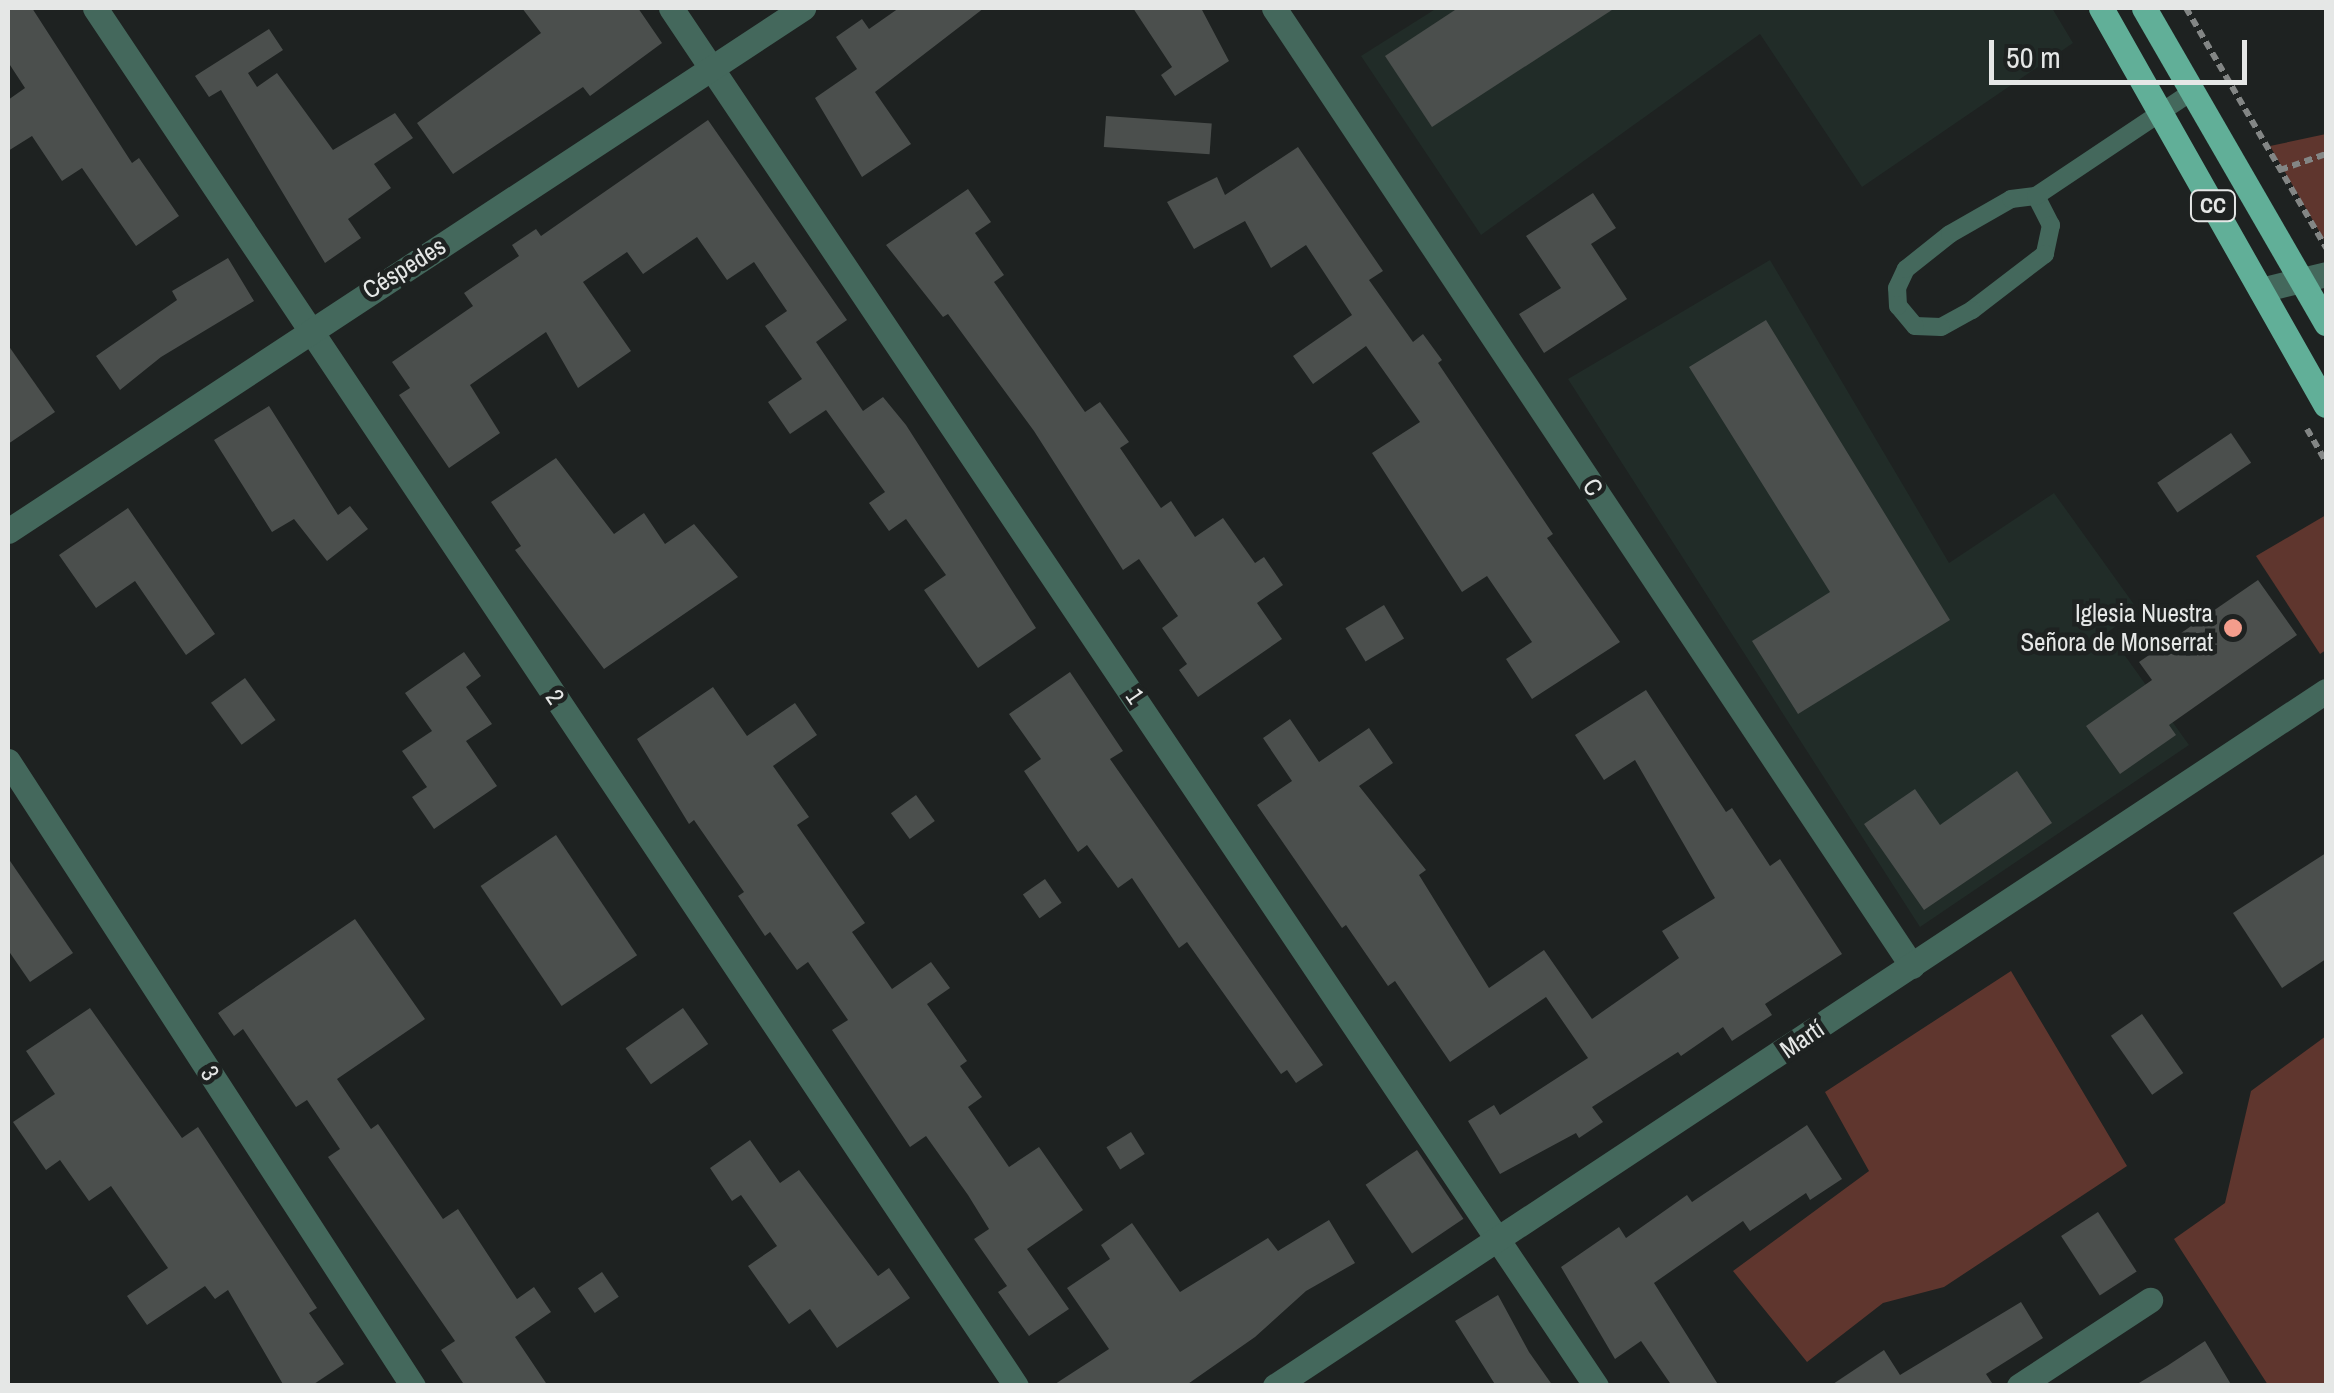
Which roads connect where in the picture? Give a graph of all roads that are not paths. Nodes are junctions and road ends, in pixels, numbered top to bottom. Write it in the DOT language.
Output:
graph roads {
  1 [pos="94,8"];
  2 [pos="671,8"];
  3 [pos="803,8"];
  4 [pos="1274,8"];
  5 [pos="2101,8"];
  6 [pos="2144,8"];
  7 [pos="712,71"];
  8 [pos="2193,91"];
  9 [pos="2160,112"];
  10 [pos="2036,196"];
  11 [pos="2314,277"];
  12 [pos="2260,290"];
  13 [pos="2326,323"];
  14 [pos="308,328"];
  15 [pos="2326,405"];
  16 [pos="8,532"];
  17 [pos="2326,691"];
  18 [pos="8,761"];
  19 [pos="1912,966"];
  20 [pos="1502,1239"];
  21 [pos="2150,1300"];
  22 [pos="413,1386"];
  23 [pos="1016,1386"];
  24 [pos="1275,1386"];
  25 [pos="1596,1386"];
  26 [pos="2020,1386"];
  1 -- 14 [label="street, 2"];
  2 -- 7 [label="street, 1"];
  3 -- 7 [label="street, Céspedes"];
  4 -- 19 [label="street, C"];
  5 -- 9 [label="main road, CC"];
  6 -- 8 [label="main road, CC"];
  7 -- 14 [label="street, Céspedes"];
  7 -- 20 [label="street, 1"];
  8 -- 9 [label="lane"];
  8 -- 11 [label="main road, CC"];
  9 -- 10 [label="lane"];
  9 -- 12 [label="main road, CC"];
  10 -- 10 [label="lane"];
  11 -- 12 [label="street"];
  11 -- 13 [label="main road, CC"];
  12 -- 15 [label="main road, CC"];
  14 -- 16 [label="street, Céspedes"];
  14 -- 23 [label="street, 2"];
  17 -- 19 [label="street, Martí"];
  18 -- 22 [label="street, 3"];
  19 -- 20 [label="street, Martí"];
  20 -- 24 [label="street, Martí"];
  20 -- 25 [label="street, 1"];
  21 -- 26 [label="street"];
}
